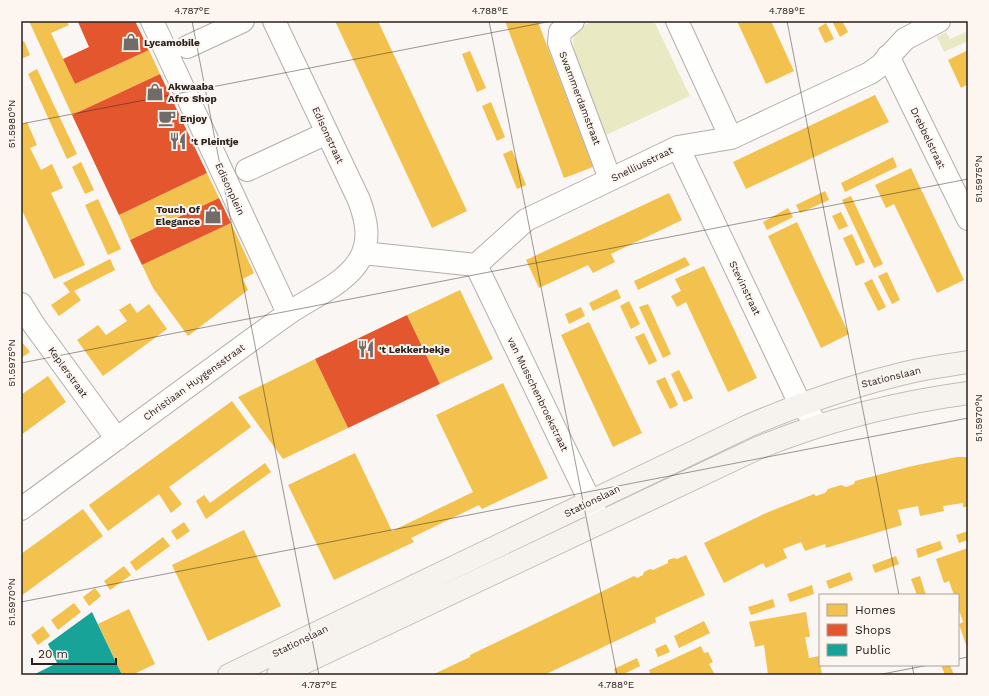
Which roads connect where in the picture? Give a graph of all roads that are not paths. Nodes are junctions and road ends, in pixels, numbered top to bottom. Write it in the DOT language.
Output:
graph roads {
  1 [pos="152,21"];
  2 [pos="243,21"];
  3 [pos="274,21"];
  4 [pos="573,21"];
  5 [pos="677,21"];
  6 [pos="935,22"];
  7 [pos="187,46"];
  8 [pos="888,56"];
  9 [pos="327,133"];
  10 [pos="731,138"];
  11 [pos="678,147"];
  12 [pos="247,170"];
  13 [pos="610,179"];
  14 [pos="966,211"];
  15 [pos="363,253"];
  16 [pos="476,265"];
  17 [pos="21,304"];
  18 [pos="288,313"];
  19 [pos="968,362"];
  20 [pos="968,393"];
  21 [pos="800,404"];
  22 [pos="818,424"];
  23 [pos="117,439"];
  24 [pos="590,502"];
  25 [pos="21,509"];
  26 [pos="600,522"];
  27 [pos="229,675"];
  28 [pos="278,675"];
  1 -- 18 [label="street, Edisonplein"];
  2 -- 7 [label="street"];
  3 -- 9 [label="street, Edisonstraat"];
  4 -- 13 [label="street, Swammerdamstraat"];
  5 -- 10 [label="street"];
  6 -- 8 [label="street, Snelliusstraat"];
  8 -- 10 [label="street, Snelliusstraat"];
  8 -- 14 [label="street, Drebbelstraat"];
  9 -- 12 [label="street"];
  9 -- 15 [label="street, Edisonstraat"];
  10 -- 11 [label="street, Snelliusstraat"];
  11 -- 13 [label="street, Snelliusstraat"];
  11 -- 21 [label="street, Stevinstraat"];
  13 -- 16 [label="street, Snelliusstraat"];
  15 -- 16 [label="street"];
  15 -- 18 [label="street, Christiaan Huygensstraat"];
  16 -- 24 [label="street, van Musschenbroekstraat"];
  17 -- 23 [label="street, Keplerstraat"];
  18 -- 23 [label="street, Christiaan Huygensstraat"];
  19 -- 21 [label="main road, Stationslaan"];
  20 -- 22 [label="main road, Stationslaan"];
  21 -- 22 [label="street, Stevinstraat"];
  21 -- 24 [label="main road, Stationslaan"];
  22 -- 26 [label="main road, Stationslaan"];
  23 -- 25 [label="street, Christiaan Huygensstraat"];
  24 -- 26 [label="street, van Musschenbroekstraat"];
  24 -- 27 [label="main road, Stationslaan"];
  26 -- 28 [label="main road, Stationslaan"];
}
